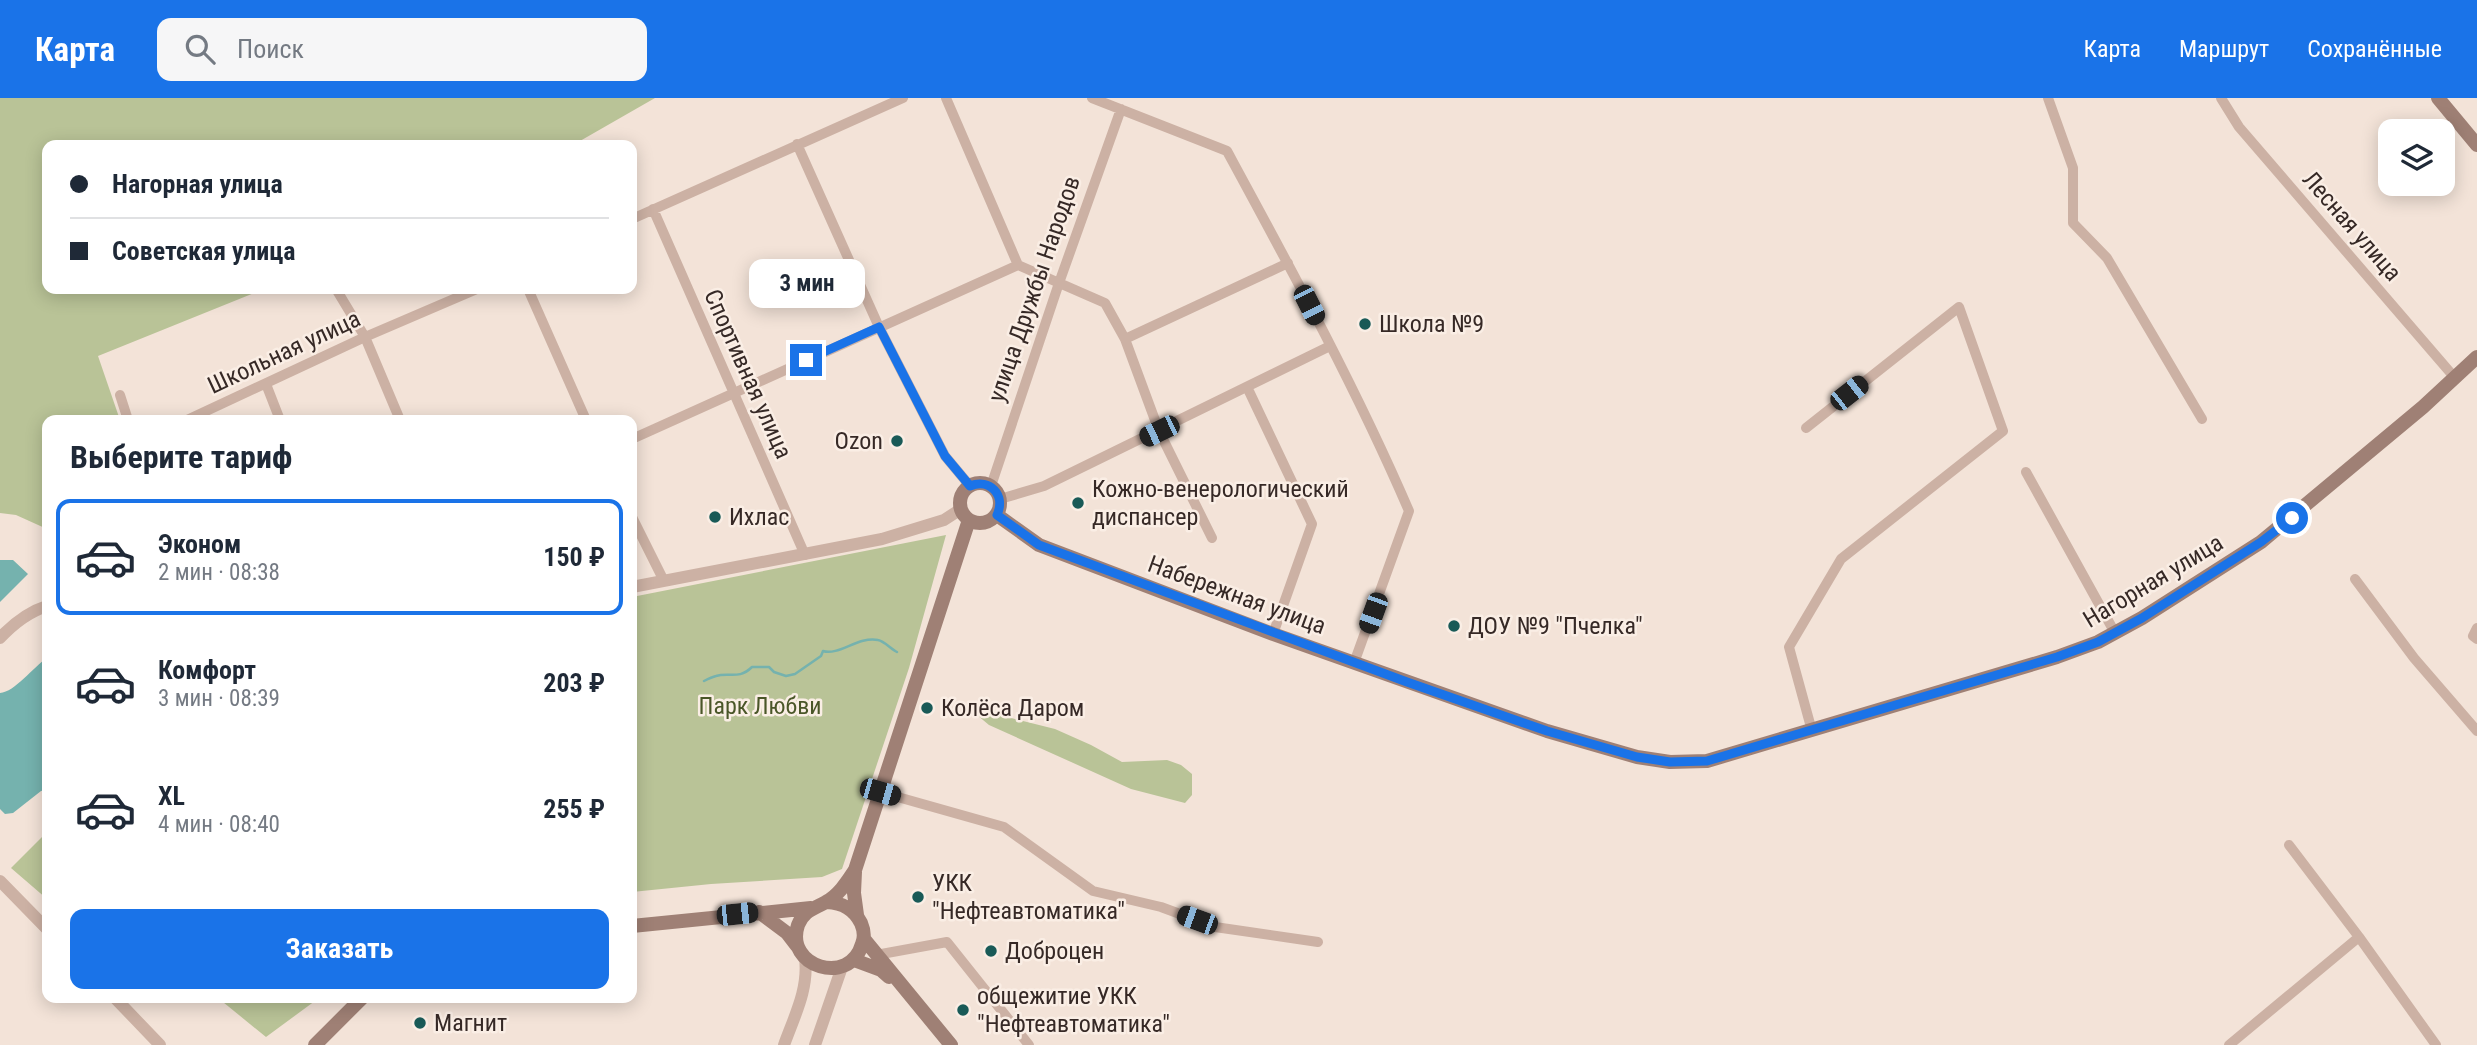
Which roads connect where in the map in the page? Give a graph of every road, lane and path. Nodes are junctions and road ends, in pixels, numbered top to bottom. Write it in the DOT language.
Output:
graph roads {
  1 [pos="903,98"];
  2 [pos="946,98"];
  3 [pos="1092,98"];
  4 [pos="2048,98"];
  5 [pos="2221,98"];
  6 [pos="2444,100"];
  7 [pos="1121,109"];
  8 [pos="797,144"];
  9 [pos="2477,145"];
  10 [pos="653,209"];
  11 [pos="637,217"];
  12 [pos="1288,264"];
  13 [pos="1017,265"];
  14 [pos="1059,283"];
  15 [pos="338,294"];
  16 [pos="465,294"];
  17 [pos="530,294"];
  18 [pos="879,327"];
  19 [pos="365,337"];
  20 [pos="1125,339"];
  21 [pos="1330,346"];
  22 [pos="2477,356"];
  23 [pos="2455,377"];
  24 [pos="266,384"];
  25 [pos="1247,387"];
  26 [pos="734,393"];
  27 [pos="120,395"];
  28 [pos="126,415"];
  29 [pos="198,415"];
  30 [pos="278,415"];
  31 [pos="398,415"];
  32 [pos="584,415"];
  33 [pos="2202,419"];
  34 [pos="1806,428"];
  35 [pos="1159,431"];
  36 [pos="637,437"];
  37 [pos="2026,472"];
  38 [pos="970,486"];
  39 [pos="991,486"];
  40 [pos="1000,499"];
  41 [pos="965,515"];
  42 [pos="997,515"];
  43 [pos="637,527"];
  44 [pos="1212,538"];
  45 [pos="805,555"];
  46 [pos="2355,579"];
  47 [pos="664,581"];
  48 [pos="637,586"];
  49 [pos="42,608"];
  50 [pos="2477,628"];
  51 [pos="2115,633"];
  52 [pos="1273,634"];
  53 [pos="0,638"];
  54 [pos="2477,639"];
  55 [pos="1354,663"];
  56 [pos="1812,731"];
  57 [pos="2477,731"];
  58 [pos="1670,762"];
  59 [pos="880,792"];
  60 [pos="2289,845"];
  61 [pos="855,870"];
  62 [pos="0,881"];
  63 [pos="827,902"];
  64 [pos="811,908"];
  65 [pos="759,912"];
  66 [pos="857,915"];
  67 [pos="42,924"];
  68 [pos="637,925"];
  69 [pos="2359,937"];
  70 [pos="864,939"];
  71 [pos="1318,942"];
  72 [pos="802,954"];
  73 [pos="876,955"];
  74 [pos="848,964"];
  75 [pos="910,993"];
  76 [pos="119,1003"];
  77 [pos="357,1003"];
  78 [pos="160,1045"];
  79 [pos="315,1045"];
  80 [pos="784,1045"];
  81 [pos="815,1045"];
  82 [pos="951,1045"];
  83 [pos="1029,1045"];
  84 [pos="2229,1045"];
  85 [pos="2436,1045"];
  1 -- 8 [label="street"];
  2 -- 13 [label="street"];
  3 -- 7 [label="street"];
  4 -- 33 [label="street"];
  5 -- 23 [label="street, Лесная улица"];
  6 -- 9 [label="main road"];
  7 -- 12 [label="street"];
  7 -- 14 [label="street, улица Дружбы Народов"];
  8 -- 10 [label="street"];
  8 -- 18 [label="street"];
  10 -- 11 [label="street"];
  10 -- 26 [label="street, Спортивная улица"];
  12 -- 20 [label="street"];
  12 -- 21 [label="street"];
  13 -- 14 [label="street"];
  13 -- 18 [label="street"];
  14 -- 20 [label="street"];
  14 -- 39 [label="street, улица Дружбы Народов"];
  15 -- 19 [label="street"];
  16 -- 19 [label="street, Школьная улица"];
  17 -- 32 [label="street"];
  18 -- 26 [label="street"];
  18 -- 38 [label="street"];
  19 -- 24 [label="street, Школьная улица"];
  19 -- 31 [label="street"];
  20 -- 35 [label="street"];
  21 -- 25 [label="street"];
  21 -- 55 [label="street"];
  22 -- 23 [label="main road, Нагорная улица"];
  23 -- 51 [label="main road, Нагорная улица"];
  24 -- 29 [label="street, Школьная улица"];
  24 -- 30 [label="street"];
  25 -- 35 [label="street"];
  25 -- 52 [label="street"];
  26 -- 36 [label="street"];
  26 -- 45 [label="street, Спортивная улица"];
  27 -- 28 [label="street"];
  34 -- 56 [label="street"];
  35 -- 40 [label="street"];
  35 -- 44 [label="street"];
  37 -- 51 [label="street"];
  38 -- 39 [label="main road"];
  38 -- 41 [label="main road"];
  39 -- 40 [label="main road"];
  40 -- 42 [label="main road"];
  41 -- 42 [label="main road"];
  41 -- 45 [label="street"];
  41 -- 59 [label="main road"];
  42 -- 52 [label="main road, Набережная улица"];
  43 -- 47 [label="street"];
  45 -- 47 [label="street"];
  46 -- 57 [label="street"];
  47 -- 48 [label="street"];
  49 -- 53 [label="street"];
  50 -- 54 [label="street"];
  51 -- 56 [label="main road, Нагорная улица"];
  52 -- 55 [label="main road, Набережная улица"];
  55 -- 58 [label="main road, Набережная улица"];
  56 -- 58 [label="main road, Нагорная улица"];
  59 -- 61 [label="main road"];
  59 -- 71 [label="street"];
  60 -- 69 [label="street"];
  61 -- 63 [label="main road"];
  61 -- 66 [label="main road"];
  62 -- 67 [label="street"];
  63 -- 64 [label="main road"];
  63 -- 66 [label="main road"];
  64 -- 65 [label="main road"];
  64 -- 72 [label="main road"];
  65 -- 68 [label="main road"];
  65 -- 72 [label="main road"];
  66 -- 70 [label="main road"];
  69 -- 84 [label="street"];
  69 -- 85 [label="street"];
  70 -- 73 [label="main road"];
  70 -- 74 [label="main road"];
  72 -- 74 [label="main road"];
  72 -- 80 [label="street"];
  73 -- 75 [label="main road"];
  73 -- 83 [label="street"];
  74 -- 75 [label="main road"];
  74 -- 81 [label="street"];
  75 -- 82 [label="main road"];
  76 -- 78 [label="street"];
  77 -- 79 [label="main road"];
}
